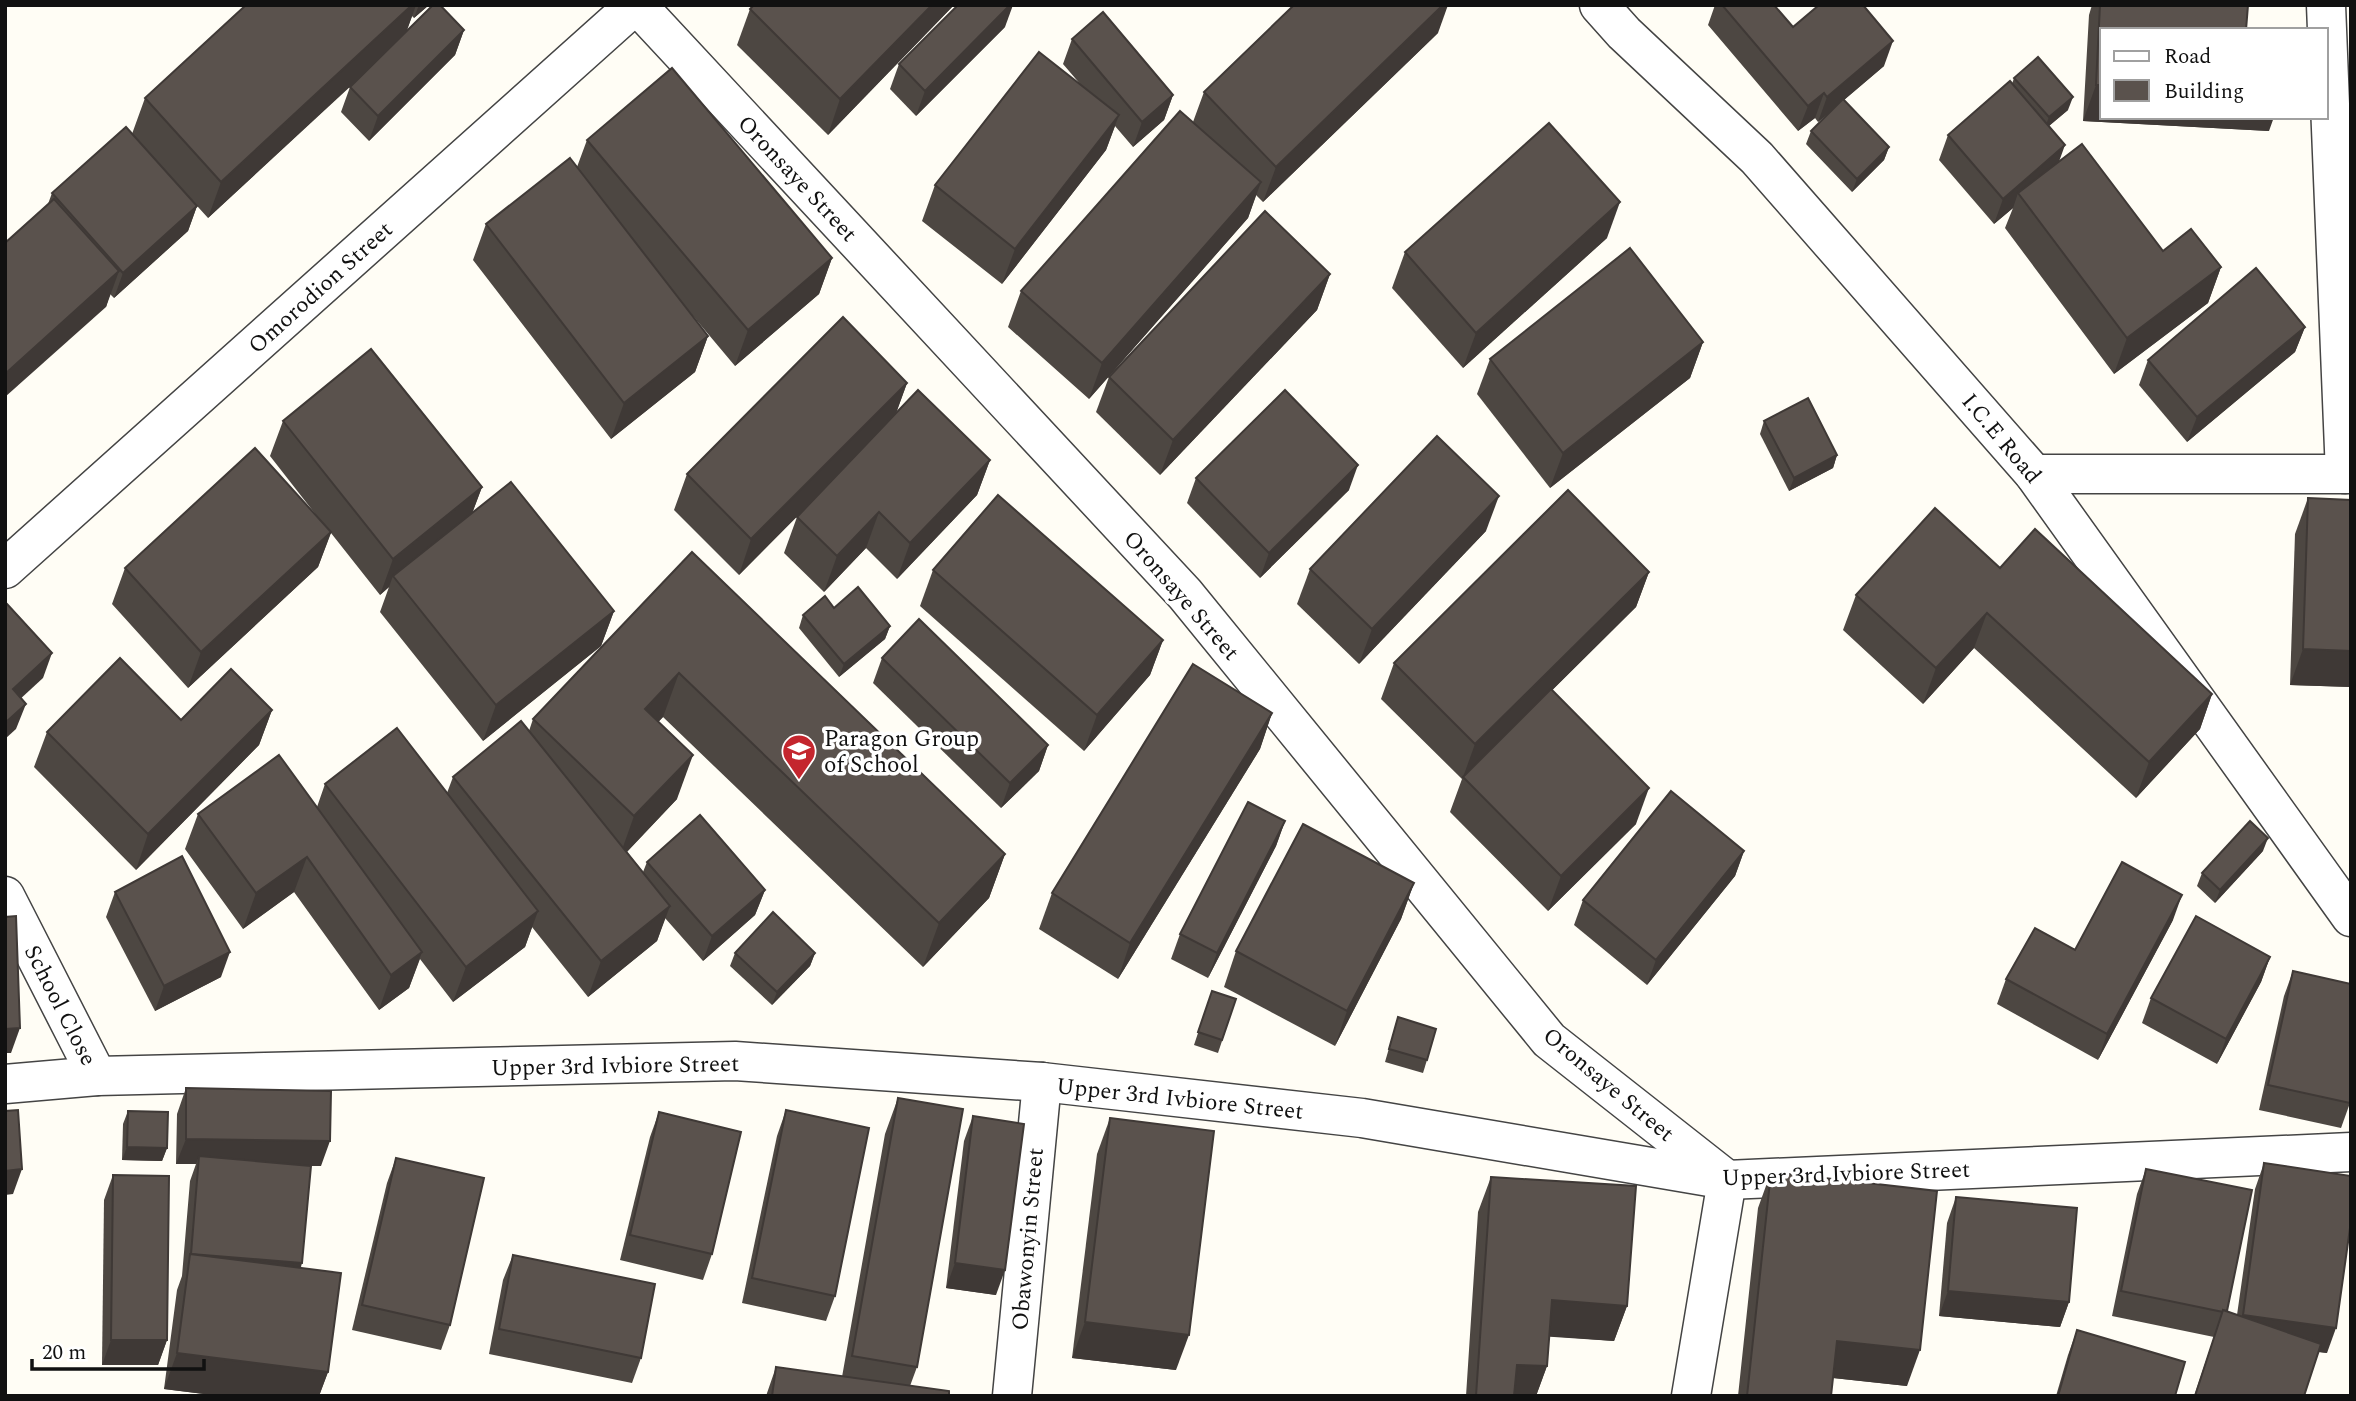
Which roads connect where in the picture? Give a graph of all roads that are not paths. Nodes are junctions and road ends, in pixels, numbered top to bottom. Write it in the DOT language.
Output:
graph roads {
  1 [pos="636,5"];
  2 [pos="1599,5"];
  3 [pos="2326,5"];
  4 [pos="1625,19"];
  5 [pos="2327,28"];
  6 [pos="2328,48"];
  7 [pos="2034,474"];
  8 [pos="2348,474"];
  9 [pos="5,569"];
  10 [pos="5,897"];
  11 [pos="2351,916"];
  12 [pos="97,1076"];
  13 [pos="1042,1082"];
  14 [pos="5,1084"];
  15 [pos="2351,1152"];
  16 [pos="1727,1181"];
  17 [pos="1012,1396"];
  18 [pos="1691,1396"];
  1 -- 9 [label="street, Omorodion Street"];
  1 -- 16 [label="street, Oronsaye Street"];
  2 -- 4 [label="street, I.C.E Road"];
  3 -- 5 [label="street"];
  4 -- 7 [label="street, I.C.E Road"];
  6 -- 8 [label="street"];
  7 -- 8 [label="street"];
  7 -- 11 [label="street, I.C.E Road"];
  10 -- 12 [label="street, School Close"];
  12 -- 13 [label="street, Upper 3rd Ivbiore Street"];
  12 -- 14 [label="street, Upper 3rd Ivbiore Street"];
  13 -- 16 [label="street, Upper 3rd Ivbiore Street"];
  13 -- 17 [label="street, Obawonyin Street"];
  15 -- 16 [label="street, Upper 3rd Ivbiore Street"];
  16 -- 18 [label="street"];
}
